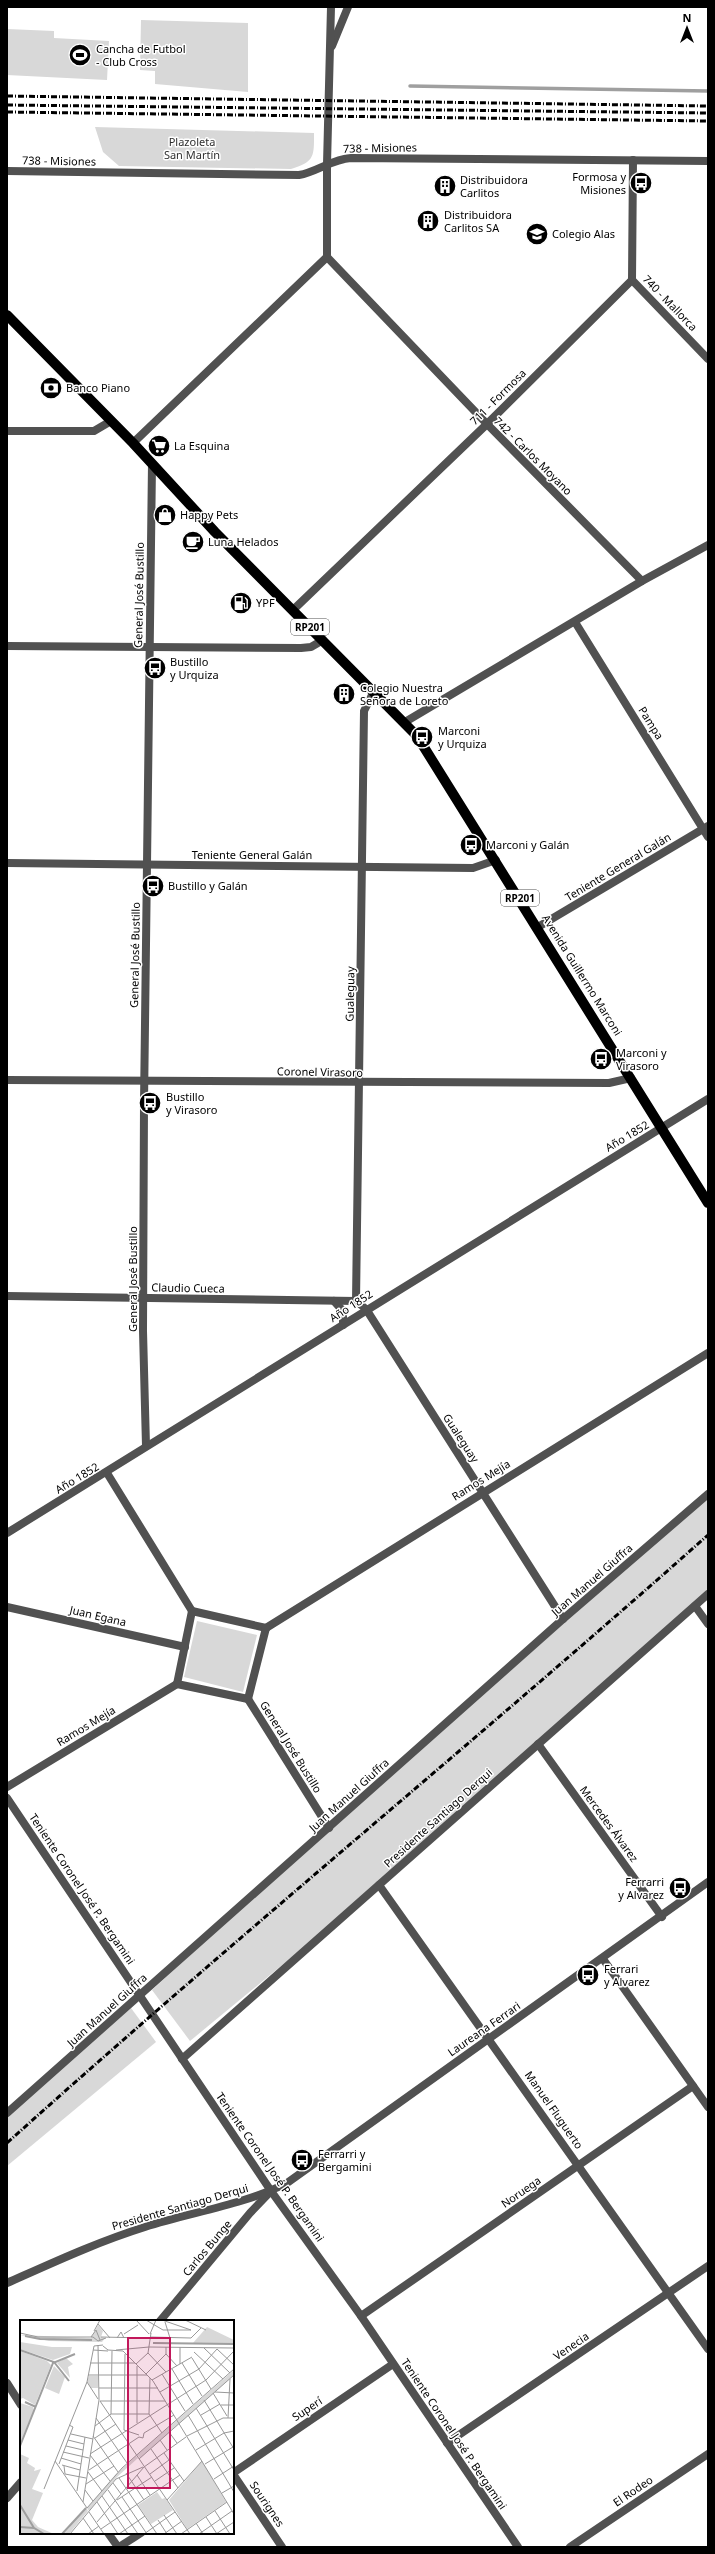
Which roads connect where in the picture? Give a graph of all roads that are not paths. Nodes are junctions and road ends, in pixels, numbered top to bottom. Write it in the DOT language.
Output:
graph roads {
  1 [pos="331,7"];
  2 [pos="348,7"];
  3 [pos="332,47"];
  4 [pos="633,160"];
  5 [pos="708,161"];
  6 [pos="327,164"];
  7 [pos="7,171"];
  8 [pos="328,258"];
  9 [pos="632,280"];
  10 [pos="7,315"];
  11 [pos="708,359"];
  12 [pos="111,421"];
  13 [pos="487,424"];
  14 [pos="7,431"];
  15 [pos="133,443"];
  16 [pos="152,464"];
  17 [pos="708,545"];
  18 [pos="642,581"];
  19 [pos="293,610"];
  20 [pos="575,622"];
  21 [pos="323,640"];
  22 [pos="7,646"];
  23 [pos="150,647"];
  24 [pos="374,691"];
  25 [pos="405,722"];
  26 [pos="706,828"];
  27 [pos="708,837"];
  28 [pos="496,860"];
  29 [pos="7,863"];
  30 [pos="147,865"];
  31 [pos="363,867"];
  32 [pos="538,927"];
  33 [pos="631,1078"];
  34 [pos="7,1080"];
  35 [pos="145,1081"];
  36 [pos="360,1083"];
  37 [pos="708,1099"];
  38 [pos="662,1128"];
  39 [pos="708,1203"];
  40 [pos="7,1296"];
  41 [pos="143,1299"];
  42 [pos="334,1301"];
  43 [pos="356,1301"];
  44 [pos="366,1309"];
  45 [pos="343,1325"];
  46 [pos="708,1353"];
  47 [pos="146,1446"];
  48 [pos="107,1473"];
  49 [pos="483,1492"];
  50 [pos="708,1494"];
  51 [pos="7,1533"];
  52 [pos="708,1594"];
  53 [pos="695,1606"];
  54 [pos="7,1607"];
  55 [pos="192,1611"];
  56 [pos="563,1619"];
  57 [pos="708,1624"];
  58 [pos="266,1628"];
  59 [pos="185,1647"];
  60 [pos="177,1684"];
  61 [pos="248,1699"];
  62 [pos="538,1744"];
  63 [pos="7,1787"];
  64 [pos="7,1798"];
  65 [pos="329,1828"];
  66 [pos="708,1882"];
  67 [pos="379,1885"];
  68 [pos="662,1917"];
  69 [pos="603,1959"];
  70 [pos="140,1996"];
  71 [pos="490,2039"];
  72 [pos="182,2059"];
  73 [pos="693,2086"];
  74 [pos="708,2107"];
  75 [pos="7,2113"];
  76 [pos="580,2166"];
  77 [pos="271,2191"];
  78 [pos="708,2266"];
  79 [pos="7,2283"];
  80 [pos="669,2293"];
  81 [pos="361,2316"];
  82 [pos="161,2320"];
  83 [pos="708,2349"];
  84 [pos="394,2364"];
  85 [pos="7,2383"];
  86 [pos="20,2402"];
  87 [pos="447,2443"];
  88 [pos="708,2454"];
  89 [pos="234,2472"];
  90 [pos="234,2475"];
  91 [pos="20,2483"];
  92 [pos="7,2498"];
  93 [pos="109,2534"];
  94 [pos="139,2534"];
  95 [pos="118,2547"];
  96 [pos="282,2547"];
  97 [pos="518,2547"];
  98 [pos="570,2547"];
  1 -- 3 [label="street"];
  2 -- 3 [label="street"];
  3 -- 6 [label="street"];
  4 -- 5 [label="street, 738 - Misiones"];
  4 -- 6 [label="street, 738 - Misiones"];
  4 -- 9 [label="street"];
  6 -- 7 [label="street, 738 - Misiones"];
  6 -- 8 [label="street"];
  8 -- 13 [label="street, 742 - Carlos Moyano"];
  8 -- 15 [label="street"];
  9 -- 11 [label="street, 740 - Mallorca"];
  9 -- 13 [label="street, 711 - Formosa"];
  10 -- 12 [label="main road, RP201"];
  12 -- 14 [label="street"];
  12 -- 15 [label="main road, RP201"];
  13 -- 18 [label="street, 742 - Carlos Moyano"];
  13 -- 19 [label="street, 711 - Formosa"];
  15 -- 16 [label="main road, RP201"];
  16 -- 19 [label="main road, RP201"];
  16 -- 23 [label="street, General José Bustillo"];
  17 -- 18 [label="street"];
  18 -- 20 [label="street"];
  19 -- 21 [label="main road, RP201"];
  20 -- 25 [label="street"];
  20 -- 26 [label="street, Pampa"];
  21 -- 23 [label="street"];
  21 -- 24 [label="main road, RP201"];
  22 -- 23 [label="street"];
  23 -- 30 [label="street, General José Bustillo"];
  24 -- 25 [label="main road, RP201"];
  24 -- 31 [label="street, Gualeguay"];
  25 -- 28 [label="main road, Avenida Guillermo Marconi / RP201"];
  26 -- 27 [label="street, Pampa"];
  26 -- 32 [label="street, Teniente General Galán"];
  28 -- 31 [label="street, Teniente General Galán"];
  28 -- 32 [label="main road, Avenida Guillermo Marconi / RP201"];
  29 -- 30 [label="street, Teniente General Galán"];
  30 -- 31 [label="street, Teniente General Galán"];
  30 -- 35 [label="street, General José Bustillo"];
  31 -- 36 [label="street, Gualeguay"];
  32 -- 33 [label="main road, Avenida Guillermo Marconi / RP201"];
  33 -- 36 [label="street, Coronel Virasoro"];
  33 -- 38 [label="main road, Avenida Guillermo Marconi / RP201"];
  34 -- 35 [label="street, Coronel Virasoro"];
  35 -- 36 [label="street, Coronel Virasoro"];
  35 -- 41 [label="street, General José Bustillo"];
  36 -- 43 [label="street, Gualeguay"];
  37 -- 38 [label="street, Año 1852"];
  38 -- 39 [label="main road, Avenida Guillermo Marconi / RP201"];
  38 -- 44 [label="street, Año 1852"];
  40 -- 41 [label="street, Claudio Cueca"];
  41 -- 42 [label="street, Claudio Cueca"];
  41 -- 47 [label="street, General José Bustillo"];
  42 -- 43 [label="street, Claudio Cueca"];
  42 -- 45 [label="street"];
  43 -- 44 [label="street"];
  44 -- 45 [label="street, Año 1852"];
  44 -- 49 [label="street, Gualeguay"];
  45 -- 47 [label="street, Año 1852"];
  46 -- 49 [label="street, Ramos Mejía"];
  47 -- 48 [label="street, Año 1852"];
  48 -- 51 [label="street, Año 1852"];
  48 -- 55 [label="street"];
  49 -- 56 [label="street, Gualeguay"];
  49 -- 58 [label="street, Ramos Mejía"];
  50 -- 56 [label="street, Juan Manuel Giuffra"];
  52 -- 53 [label="street, Presidente Santiago Derqui"];
  53 -- 57 [label="street"];
  53 -- 62 [label="street, Presidente Santiago Derqui"];
  54 -- 59 [label="street, Juan Egana"];
  55 -- 58 [label="street"];
  55 -- 59 [label="street"];
  56 -- 65 [label="street, Juan Manuel Giuffra"];
  58 -- 61 [label="street"];
  59 -- 60 [label="street"];
  60 -- 61 [label="street"];
  60 -- 63 [label="street, Ramos Mejía"];
  61 -- 65 [label="street, General José Bustillo"];
  62 -- 67 [label="street, Presidente Santiago Derqui"];
  62 -- 68 [label="street, Mercedes Álvarez"];
  64 -- 70 [label="street, Teniente Coronel José P. Bergamini"];
  65 -- 70 [label="street, Juan Manuel Giuffra"];
  66 -- 68 [label="street, Laureana Ferrari"];
  67 -- 71 [label="street, Manuel Fluguerto"];
  67 -- 72 [label="street, Presidente Santiago Derqui"];
  68 -- 69 [label="street, Laureana Ferrari"];
  69 -- 71 [label="street, Laureana Ferrari"];
  69 -- 73 [label="street"];
  70 -- 72 [label="street, Teniente Coronel José P. Bergamini"];
  70 -- 75 [label="street, Juan Manuel Giuffra"];
  71 -- 76 [label="street, Manuel Fluguerto"];
  71 -- 77 [label="street, Laureana Ferrari"];
  72 -- 77 [label="street, Teniente Coronel José P. Bergamini"];
  73 -- 74 [label="street"];
  73 -- 76 [label="street, Noruega"];
  76 -- 80 [label="street, Manuel Fluguerto"];
  76 -- 81 [label="street, Noruega"];
  77 -- 79 [label="street, Presidente Santiago Derqui"];
  77 -- 81 [label="street, Teniente Coronel José P. Bergamini"];
  77 -- 82 [label="street, Carlos Bunge"];
  78 -- 80 [label="street, Venecia"];
  80 -- 83 [label="street, Manuel Fluguerto"];
  80 -- 87 [label="street, Venecia"];
  81 -- 84 [label="street, Teniente Coronel José P. Bergamini"];
  84 -- 87 [label="street, Teniente Coronel José P. Bergamini"];
  84 -- 89 [label="street, Superí"];
  85 -- 86 [label="street"];
  87 -- 97 [label="street, Teniente Coronel José P. Bergamini"];
  88 -- 98 [label="street, El Rodeo"];
  90 -- 96 [label="street, Sourignes"];
  91 -- 92 [label="street"];
  93 -- 95 [label="street"];
  94 -- 95 [label="street"];
}
